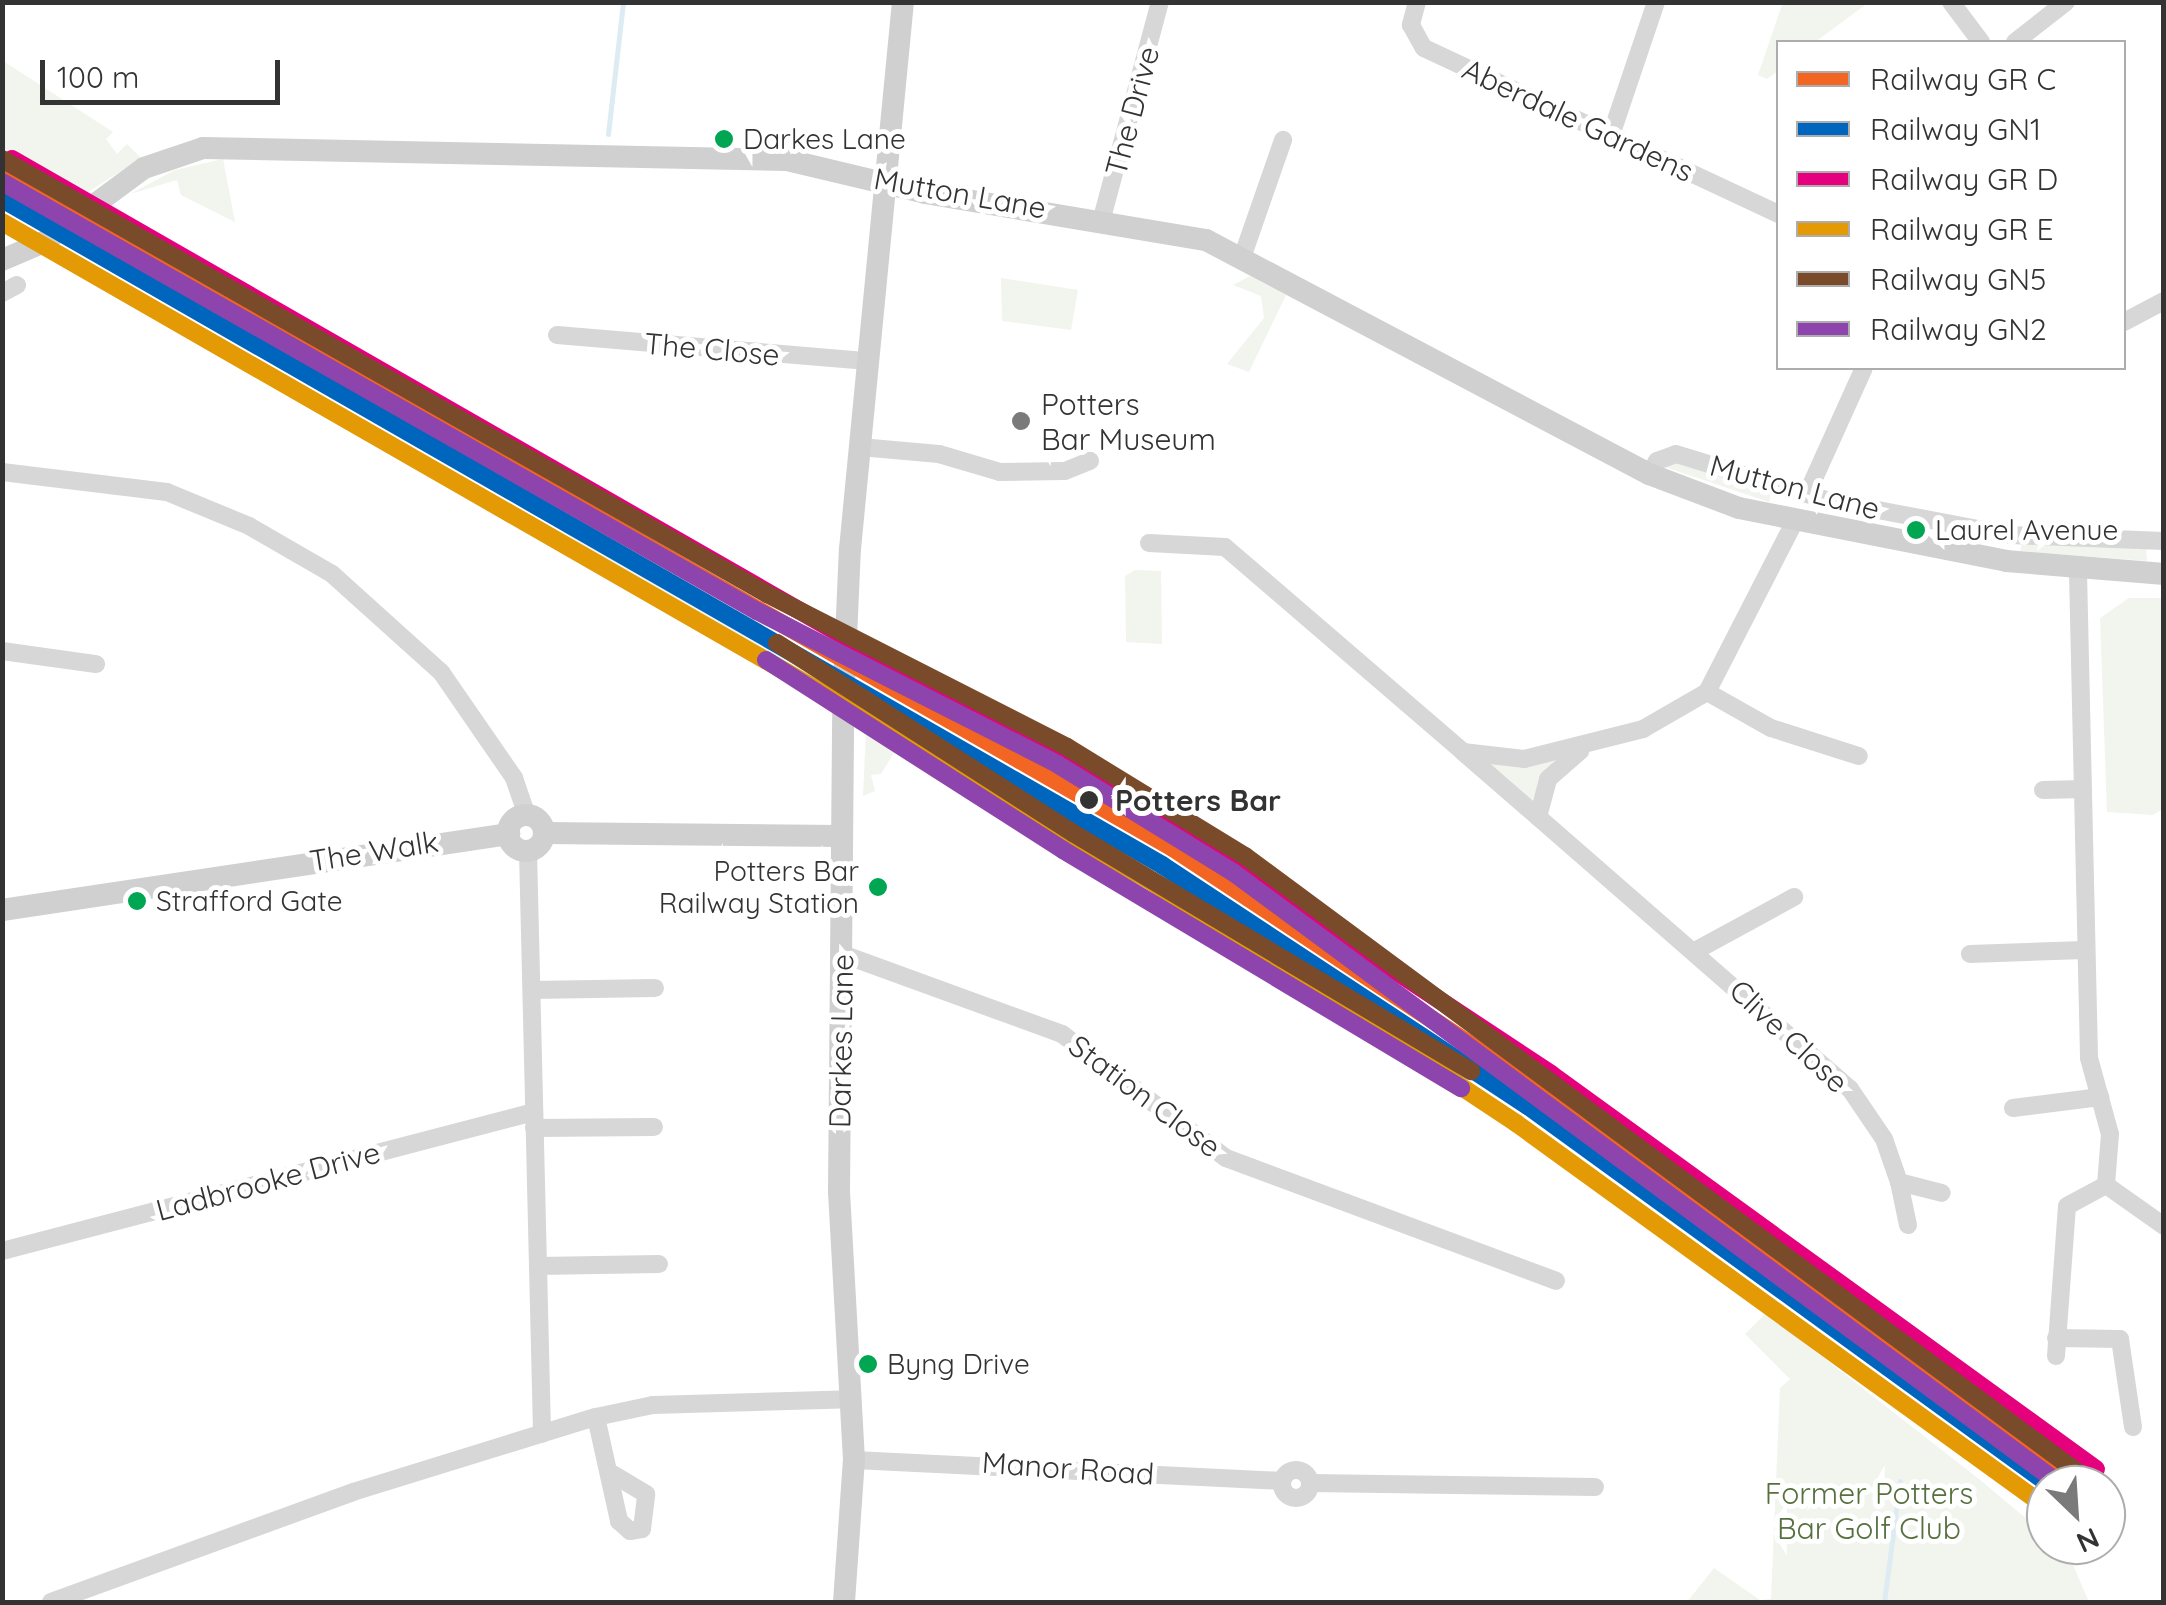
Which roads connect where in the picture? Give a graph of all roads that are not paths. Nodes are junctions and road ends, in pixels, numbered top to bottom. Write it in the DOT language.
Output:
graph roads {
  1 [pos="904,2"];
  2 [pos="1160,2"];
  3 [pos="1416,2"];
  4 [pos="1656,2"];
  5 [pos="1950,2"];
  6 [pos="2066,2"];
  7 [pos="1979,40"];
  8 [pos="2018,40"];
  9 [pos="1611,135"];
  10 [pos="1283,140"];
  11 [pos="884,182"];
  12 [pos="1776,213"];
  13 [pos="1102,218"];
  14 [pos="1244,255"];
  15 [pos="2,260"];
  16 [pos="2164,301"];
  17 [pos="2126,321"];
  18 [pos="557,336"];
  19 [pos="868,361"];
  20 [pos="1863,370"];
  21 [pos="860,447"];
  22 [pos="1090,462"];
  23 [pos="2,472"];
  24 [pos="1649,474"];
  25 [pos="1807,494"];
  26 [pos="1795,521"];
  27 [pos="2010,535"];
  28 [pos="2164,540"];
  29 [pos="1148,543"];
  30 [pos="2006,561"];
  31 [pos="2078,572"];
  32 [pos="2164,574"];
  33 [pos="2,651"];
  34 [pos="96,664"];
  35 [pos="1707,692"];
  36 [pos="1580,751"];
  37 [pos="1463,752"];
  38 [pos="1858,756"];
  39 [pos="2083,789"];
  40 [pos="2043,790"];
  41 [pos="526,815"];
  42 [pos="1538,817"];
  43 [pos="544,833"];
  44 [pos="508,834"];
  45 [pos="839,836"];
  46 [pos="528,851"];
  47 [pos="1794,897"];
  48 [pos="2,910"];
  49 [pos="2084,950"];
  50 [pos="1696,951"];
  51 [pos="1970,954"];
  52 [pos="845,955"];
  53 [pos="655,988"];
  54 [pos="532,990"];
  55 [pos="2100,1097"];
  56 [pos="2014,1108"];
  57 [pos="534,1120"];
  58 [pos="654,1126"];
  59 [pos="1900,1182"];
  60 [pos="2106,1185"];
  61 [pos="1942,1193"];
  62 [pos="1908,1225"];
  63 [pos="2164,1226"];
  64 [pos="2,1251"];
  65 [pos="660,1264"];
  66 [pos="538,1266"];
  67 [pos="1556,1281"];
  68 [pos="850,1399"];
  69 [pos="596,1417"];
  70 [pos="2133,1427"];
  71 [pos="542,1434"];
  72 [pos="854,1460"];
  73 [pos="613,1474"];
  74 [pos="1595,1487"];
  75 [pos="74,1599"];
  76 [pos="51,1602"];
  77 [pos="844,1602"];
  1 -- 11 [label="street, Darkes Lane"];
  2 -- 13 [label="street, The Drive"];
  3 -- 9 [label="street, Aberdale Gardens"];
  4 -- 9 [label="street"];
  5 -- 7 [label="street"];
  6 -- 8 [label="street"];
  9 -- 12 [label="street, Aberdale Gardens"];
  10 -- 14 [label="street"];
  11 -- 13 [label="street, Mutton Lane"];
  11 -- 15 [label="street, Mutton Lane"];
  11 -- 19 [label="street, Darkes Lane"];
  13 -- 14 [label="street, Mutton Lane"];
  14 -- 24 [label="street, Mutton Lane"];
  16 -- 17 [label="street"];
  18 -- 19 [label="street, The Close"];
  19 -- 21 [label="street, Darkes Lane"];
  20 -- 25 [label="street"];
  21 -- 22 [label="street"];
  21 -- 45 [label="street, Darkes Lane"];
  23 -- 41 [label="street"];
  24 -- 25 [label="street, Mutton Lane"];
  24 -- 26 [label="street, Mutton Lane"];
  25 -- 27 [label="street, Mutton Lane"];
  26 -- 30 [label="street, Mutton Lane"];
  26 -- 35 [label="street"];
  27 -- 28 [label="street, Mutton Lane"];
  27 -- 30 [label="street"];
  29 -- 37 [label="street"];
  30 -- 31 [label="street, Mutton Lane"];
  31 -- 32 [label="street, Mutton Lane"];
  31 -- 39 [label="street"];
  33 -- 34 [label="street"];
  35 -- 36 [label="street"];
  35 -- 38 [label="street"];
  36 -- 37 [label="street"];
  36 -- 42 [label="street"];
  37 -- 42 [label="street"];
  39 -- 40 [label="street"];
  39 -- 49 [label="street"];
  41 -- 43 [label="street"];
  41 -- 44 [label="street"];
  42 -- 50 [label="street, Clive Close"];
  43 -- 45 [label="street"];
  43 -- 46 [label="street"];
  44 -- 46 [label="street"];
  44 -- 48 [label="street, The Walk"];
  45 -- 52 [label="street, Darkes Lane"];
  46 -- 54 [label="street"];
  47 -- 50 [label="street, Clive Close"];
  49 -- 51 [label="street"];
  49 -- 55 [label="street"];
  50 -- 59 [label="street, Clive Close"];
  52 -- 67 [label="street, Station Close"];
  52 -- 68 [label="street, Darkes Lane"];
  53 -- 54 [label="street"];
  54 -- 57 [label="street"];
  55 -- 56 [label="street"];
  55 -- 60 [label="street"];
  57 -- 58 [label="street, Ladbrooke Drive"];
  57 -- 64 [label="street, Ladbrooke Drive"];
  57 -- 66 [label="street"];
  59 -- 61 [label="street"];
  59 -- 62 [label="street, Clive Close"];
  60 -- 63 [label="street"];
  60 -- 70 [label="street"];
  65 -- 66 [label="street"];
  66 -- 71 [label="street"];
  68 -- 69 [label="street"];
  68 -- 72 [label="street, Darkes Lane"];
  69 -- 71 [label="street"];
  69 -- 73 [label="street"];
  71 -- 75 [label="street"];
  72 -- 74 [label="street, Manor Road"];
  72 -- 77 [label="street, Darkes Lane"];
  75 -- 76 [label="street"];
}
